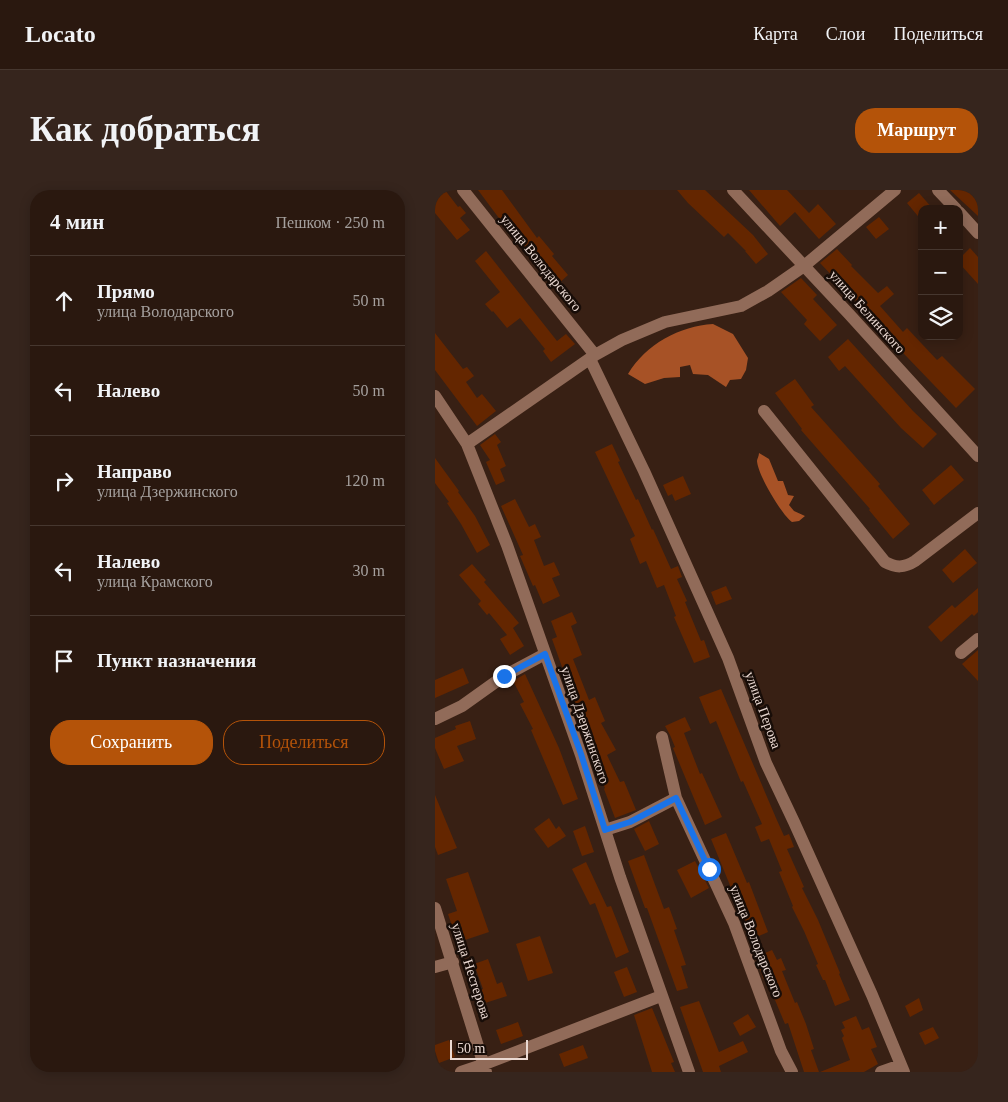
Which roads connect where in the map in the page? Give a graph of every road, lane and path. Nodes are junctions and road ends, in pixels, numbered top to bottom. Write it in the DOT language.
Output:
graph roads {
  1 [pos="463,190"];
  2 [pos="733,190"];
  3 [pos="895,190"];
  4 [pos="938,190"];
  5 [pos="952,205"];
  6 [pos="963,216"];
  7 [pos="978,233"];
  8 [pos="804,266"];
  9 [pos="593,357"];
  10 [pos="435,396"];
  11 [pos="764,411"];
  12 [pos="467,444"];
  13 [pos="978,456"];
  14 [pos="978,513"];
  15 [pos="978,639"];
  16 [pos="961,653"];
  17 [pos="545,654"];
  18 [pos="435,719"];
  19 [pos="662,737"];
  20 [pos="676,798"];
  21 [pos="605,830"];
  22 [pos="435,908"];
  23 [pos="453,962"];
  24 [pos="435,967"];
  25 [pos="661,996"];
  26 [pos="486,1068"];
  27 [pos="903,1068"];
  28 [pos="461,1072"];
  29 [pos="689,1072"];
  30 [pos="792,1072"];
  31 [pos="881,1072"];
  1 -- 9 [label="street, улица Володарского"];
  2 -- 8 [label="street, улица Белинского"];
  3 -- 8 [label="street"];
  4 -- 5 [label="street"];
  6 -- 7 [label="street"];
  8 -- 9 [label="street"];
  8 -- 13 [label="street, улица Белинского"];
  9 -- 12 [label="street"];
  9 -- 27 [label="street, улица Перова"];
  10 -- 12 [label="street, улица Дзержинского"];
  11 -- 14 [label="street"];
  12 -- 17 [label="street, улица Дзержинского"];
  15 -- 16 [label="street"];
  17 -- 18 [label="street"];
  17 -- 21 [label="street, улица Дзержинского"];
  19 -- 20 [label="street, улица Володарского"];
  20 -- 21 [label="street"];
  20 -- 30 [label="street, улица Володарского"];
  21 -- 25 [label="street, улица Дзержинского"];
  22 -- 23 [label="street, улица Нестерова"];
  23 -- 24 [label="street"];
  23 -- 26 [label="street, улица Нестерова"];
  25 -- 26 [label="street"];
  25 -- 29 [label="street, улица Дзержинского"];
  26 -- 28 [label="street"];
  27 -- 31 [label="street"];
}
